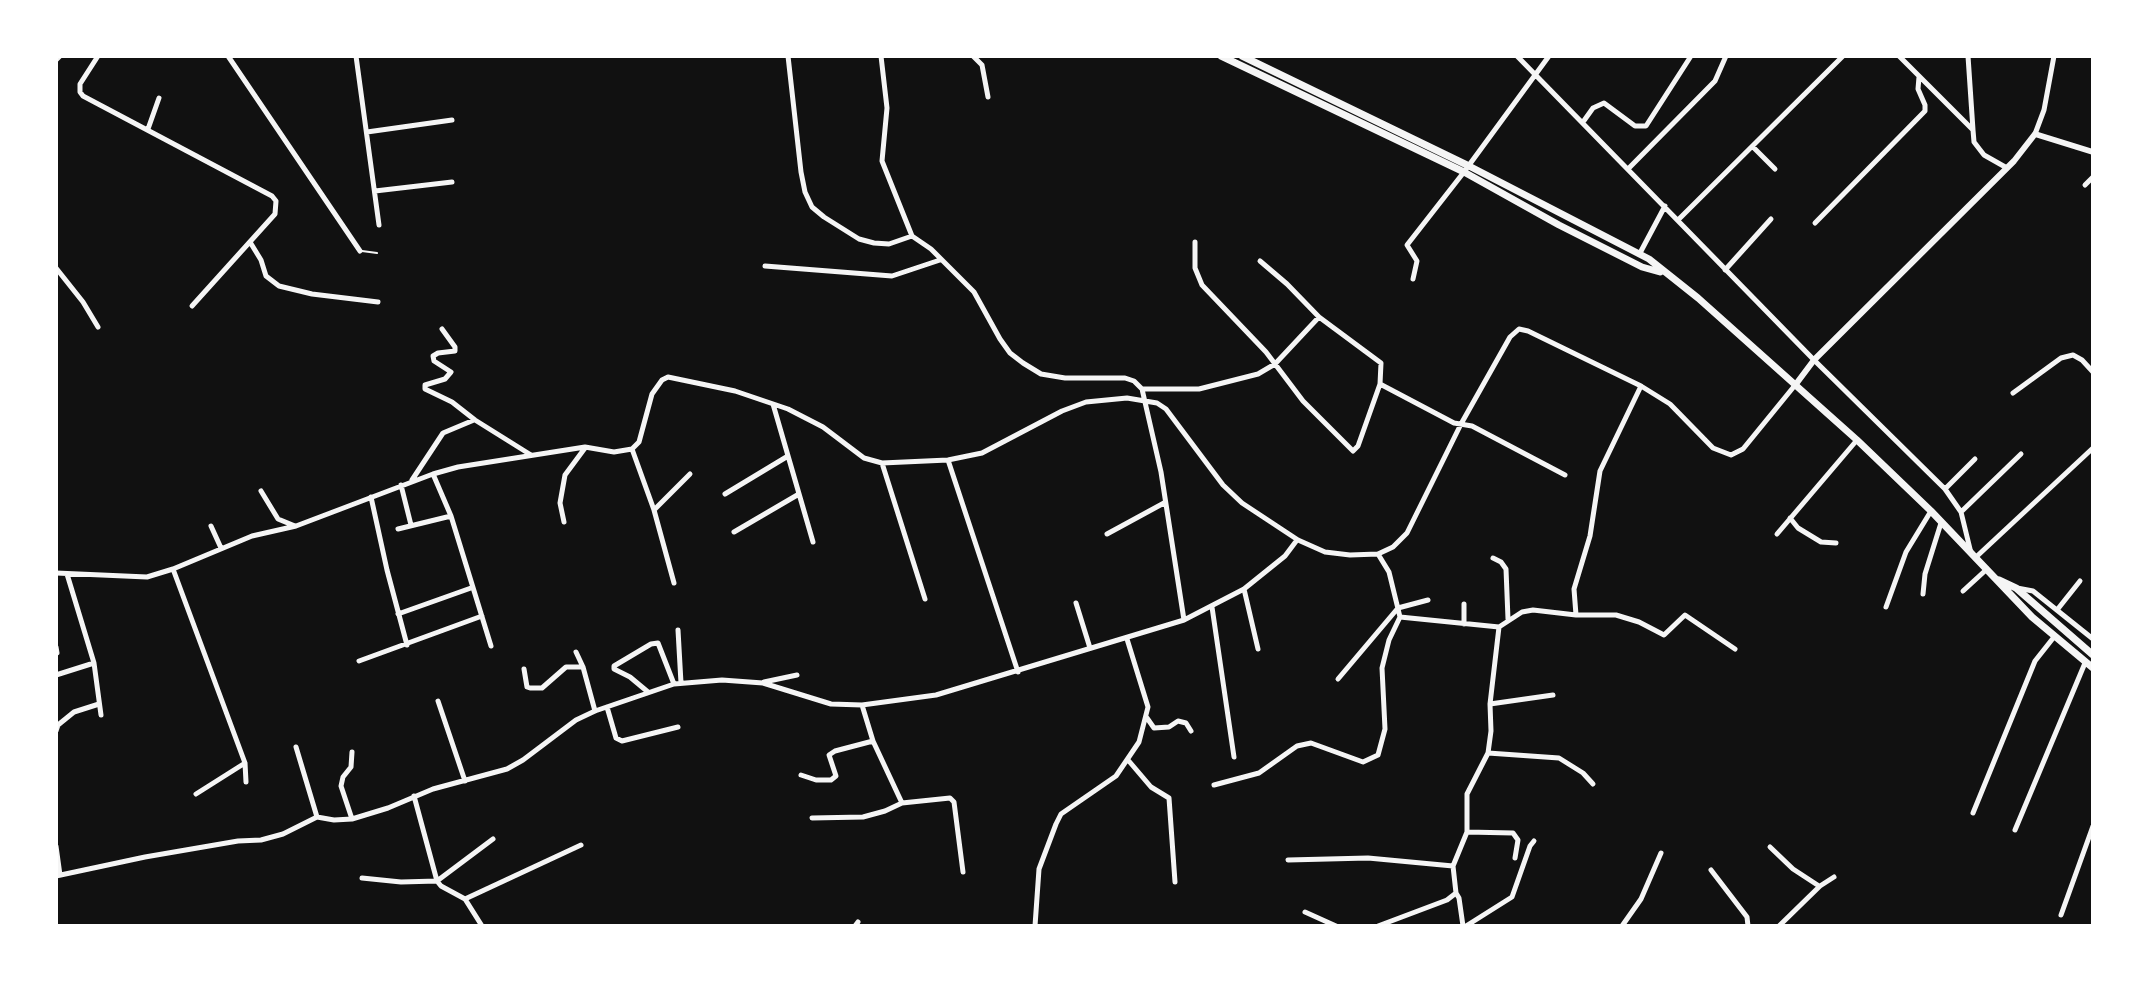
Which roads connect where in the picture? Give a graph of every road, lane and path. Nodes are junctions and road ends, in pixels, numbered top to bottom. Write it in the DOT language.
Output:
graph roads {
  1 [pos="98,56"];
  2 [pos="228,56"];
  3 [pos="356,56"];
  4 [pos="788,56"];
  5 [pos="881,56"];
  6 [pos="973,56"];
  7 [pos="1242,56"];
  8 [pos="1517,56"];
  9 [pos="1549,56"];
  10 [pos="1691,56"];
  11 [pos="1726,56"];
  12 [pos="1843,56"];
  13 [pos="1899,56"];
  14 [pos="1968,56"];
  15 [pos="2054,56"];
  16 [pos="1225,57"];
  17 [pos="1535,75"];
  18 [pos="1919,77"];
  19 [pos="988,97"];
  20 [pos="159,98"];
  21 [pos="452,120"];
  22 [pos="1583,122"];
  23 [pos="148,129"];
  24 [pos="1973,130"];
  25 [pos="367,132"];
  26 [pos="2035,134"];
  27 [pos="1753,147"];
  28 [pos="2093,152"];
  29 [pos="2007,168"];
  30 [pos="1467,169"];
  31 [pos="1628,169"];
  32 [pos="1775,169"];
  33 [pos="2093,177"];
  34 [pos="452,182"];
  35 [pos="2085,185"];
  36 [pos="375,191"];
  37 [pos="1665,206"];
  38 [pos="1565,215"];
  39 [pos="1771,219"];
  40 [pos="1678,220"];
  41 [pos="1815,223"];
  42 [pos="379,225"];
  43 [pos="1559,225"];
  44 [pos="912,236"];
  45 [pos="250,242"];
  46 [pos="1195,242"];
  47 [pos="360,251"];
  48 [pos="377,253"];
  49 [pos="1640,253"];
  50 [pos="940,260"];
  51 [pos="1260,261"];
  52 [pos="765,266"];
  53 [pos="56,268"];
  54 [pos="1725,270"];
  55 [pos="1665,274"];
  56 [pos="1413,279"];
  57 [pos="378,302"];
  58 [pos="192,306"];
  59 [pos="1319,317"];
  60 [pos="98,327"];
  61 [pos="442,329"];
  62 [pos="1814,360"];
  63 [pos="1275,364"];
  64 [pos="2093,372"];
  65 [pos="1380,384"];
  66 [pos="1796,384"];
  67 [pos="1641,386"];
  68 [pos="1142,389"];
  69 [pos="2013,393"];
  70 [pos="1147,401"];
  71 [pos="772,403"];
  72 [pos="475,420"];
  73 [pos="1461,424"];
  74 [pos="1857,440"];
  75 [pos="585,447"];
  76 [pos="2093,448"];
  77 [pos="632,449"];
  78 [pos="2021,454"];
  79 [pos="531,455"];
  80 [pos="788,456"];
  81 [pos="1975,459"];
  82 [pos="948,460"];
  83 [pos="882,463"];
  84 [pos="433,474"];
  85 [pos="690,474"];
  86 [pos="1565,475"];
  87 [pos="410,482"];
  88 [pos="401,485"];
  89 [pos="1945,489"];
  90 [pos="261,491"];
  91 [pos="725,494"];
  92 [pos="799,494"];
  93 [pos="371,497"];
  94 [pos="1164,503"];
  95 [pos="654,510"];
  96 [pos="1931,511"];
  97 [pos="1961,512"];
  98 [pos="451,516"];
  99 [pos="1790,518"];
  100 [pos="564,522"];
  101 [pos="1942,522"];
  102 [pos="411,525"];
  103 [pos="211,526"];
  104 [pos="296,526"];
  105 [pos="398,529"];
  106 [pos="734,532"];
  107 [pos="1107,534"];
  108 [pos="1777,534"];
  109 [pos="1298,540"];
  110 [pos="813,542"];
  111 [pos="1836,543"];
  112 [pos="221,548"];
  113 [pos="1378,554"];
  114 [pos="1973,556"];
  115 [pos="1493,558"];
  116 [pos="173,569"];
  117 [pos="1987,569"];
  118 [pos="56,573"];
  119 [pos="67,574"];
  120 [pos="1999,580"];
  121 [pos="2080,581"];
  122 [pos="674,583"];
  123 [pos="471,588"];
  124 [pos="2016,588"];
  125 [pos="1244,589"];
  126 [pos="1963,591"];
  127 [pos="1923,594"];
  128 [pos="925,599"];
  129 [pos="1428,600"];
  130 [pos="1076,603"];
  131 [pos="1464,604"];
  132 [pos="1212,607"];
  133 [pos="1886,607"];
  134 [pos="1398,608"];
  135 [pos="2057,610"];
  136 [pos="398,614"];
  137 [pos="1576,615"];
  138 [pos="482,616"];
  139 [pos="1400,617"];
  140 [pos="1184,620"];
  141 [pos="1508,620"];
  142 [pos="1464,624"];
  143 [pos="1499,627"];
  144 [pos="678,630"];
  145 [pos="2054,637"];
  146 [pos="1127,639"];
  147 [pos="2093,639"];
  148 [pos="407,645"];
  149 [pos="491,646"];
  150 [pos="56,647"];
  151 [pos="1090,648"];
  152 [pos="1258,649"];
  153 [pos="1735,649"];
  154 [pos="576,652"];
  155 [pos="57,653"];
  156 [pos="2093,655"];
  157 [pos="359,661"];
  158 [pos="94,663"];
  159 [pos="2089,666"];
  160 [pos="583,667"];
  161 [pos="524,669"];
  162 [pos="1018,672"];
  163 [pos="56,675"];
  164 [pos="797,675"];
  165 [pos="1338,679"];
  166 [pos="763,683"];
  167 [pos="677,684"];
  168 [pos="649,692"];
  169 [pos="1553,695"];
  170 [pos="438,701"];
  171 [pos="99,704"];
  172 [pos="1490,704"];
  173 [pos="862,705"];
  174 [pos="607,707"];
  175 [pos="595,711"];
  176 [pos="101,715"];
  177 [pos="1146,717"];
  178 [pos="57,727"];
  179 [pos="678,727"];
  180 [pos="1191,731"];
  181 [pos="873,741"];
  182 [pos="296,747"];
  183 [pos="352,752"];
  184 [pos="1488,753"];
  185 [pos="1234,757"];
  186 [pos="1128,760"];
  187 [pos="245,763"];
  188 [pos="801,775"];
  189 [pos="465,781"];
  190 [pos="246,782"];
  191 [pos="1593,784"];
  192 [pos="1214,785"];
  193 [pos="196,794"];
  194 [pos="414,796"];
  195 [pos="902,803"];
  196 [pos="1973,813"];
  197 [pos="317,817"];
  198 [pos="812,818"];
  199 [pos="352,819"];
  200 [pos="2093,826"];
  201 [pos="2015,830"];
  202 [pos="1467,832"];
  203 [pos="493,839"];
  204 [pos="1534,841"];
  205 [pos="581,845"];
  206 [pos="56,846"];
  207 [pos="1770,847"];
  208 [pos="1661,853"];
  209 [pos="1515,858"];
  210 [pos="1288,860"];
  211 [pos="1453,866"];
  212 [pos="1711,870"];
  213 [pos="963,872"];
  214 [pos="58,876"];
  215 [pos="1834,877"];
  216 [pos="362,878"];
  217 [pos="437,881"];
  218 [pos="1175,882"];
  219 [pos="1820,886"];
  220 [pos="1456,893"];
  221 [pos="465,899"];
  222 [pos="1305,912"];
  223 [pos="2061,915"];
  224 [pos="482,926"];
  225 [pos="1035,926"];
  226 [pos="1336,926"];
  227 [pos="1378,926"];
  228 [pos="1465,926"];
  229 [pos="1622,926"];
  230 [pos="1748,926"];
  231 [pos="1779,926"];
  1 -- 23 [label="street"];
  2 -- 47 [label="street"];
  3 -- 25 [label="street"];
  4 -- 44 [label="street"];
  5 -- 44 [label="street"];
  6 -- 19 [label="street"];
  7 -- 30 [label="main road"];
  8 -- 17 [label="street"];
  9 -- 17 [label="street"];
  10 -- 22 [label="street"];
  11 -- 31 [label="street"];
  12 -- 27 [label="street"];
  13 -- 18 [label="street"];
  14 -- 24 [label="street"];
  15 -- 26 [label="street"];
  16 -- 30 [label="main road"];
  17 -- 22 [label="street"];
  17 -- 30 [label="street"];
  18 -- 24 [label="street"];
  18 -- 41 [label="street"];
  20 -- 23 [label="street"];
  21 -- 25 [label="street"];
  22 -- 31 [label="street"];
  23 -- 45 [label="street"];
  24 -- 29 [label="street"];
  25 -- 36 [label="street"];
  26 -- 28 [label="street"];
  26 -- 29 [label="street"];
  27 -- 32 [label="street"];
  27 -- 40 [label="street"];
  29 -- 62 [label="street"];
  30 -- 38 [label="main road"];
  30 -- 43 [label="main road"];
  30 -- 56 [label="street"];
  31 -- 37 [label="street"];
  33 -- 35 [label="street"];
  34 -- 36 [label="street"];
  36 -- 42 [label="street"];
  37 -- 40 [label="street"];
  37 -- 49 [label="street"];
  38 -- 43 [label="main road"];
  38 -- 49 [label="main road"];
  39 -- 54 [label="street"];
  40 -- 54 [label="street"];
  43 -- 55 [label="main road"];
  44 -- 50 [label="street"];
  45 -- 57 [label="street"];
  45 -- 58 [label="street"];
  46 -- 63 [label="street"];
  47 -- 48 [label="lane"];
  49 -- 55 [label="main road"];
  50 -- 52 [label="street"];
  50 -- 68 [label="street"];
  51 -- 59 [label="street"];
  53 -- 60 [label="street"];
  54 -- 62 [label="street"];
  55 -- 66 [label="main road"];
  59 -- 63 [label="street"];
  59 -- 65 [label="street"];
  61 -- 72 [label="street"];
  62 -- 66 [label="street"];
  62 -- 89 [label="street"];
  63 -- 65 [label="street"];
  63 -- 68 [label="street"];
  64 -- 69 [label="street"];
  65 -- 73 [label="street"];
  66 -- 67 [label="street"];
  66 -- 74 [label="main road"];
  67 -- 73 [label="street"];
  67 -- 137 [label="street"];
  68 -- 70 [label="street"];
  70 -- 82 [label="street"];
  70 -- 94 [label="street"];
  70 -- 109 [label="street"];
  71 -- 77 [label="street"];
  71 -- 80 [label="street"];
  71 -- 83 [label="street"];
  72 -- 79 [label="street"];
  72 -- 87 [label="street"];
  73 -- 86 [label="street"];
  73 -- 113 [label="street"];
  74 -- 96 [label="main road"];
  74 -- 99 [label="street"];
  75 -- 77 [label="street"];
  75 -- 79 [label="street"];
  75 -- 100 [label="street"];
  76 -- 114 [label="street"];
  77 -- 95 [label="street"];
  78 -- 97 [label="street"];
  79 -- 84 [label="street"];
  80 -- 91 [label="street"];
  80 -- 92 [label="street"];
  81 -- 89 [label="street"];
  82 -- 83 [label="street"];
  82 -- 162 [label="street"];
  83 -- 128 [label="street"];
  84 -- 87 [label="street"];
  84 -- 98 [label="street"];
  85 -- 95 [label="street"];
  87 -- 88 [label="street"];
  88 -- 93 [label="street"];
  88 -- 102 [label="street"];
  89 -- 97 [label="street"];
  90 -- 104 [label="street"];
  92 -- 106 [label="street"];
  92 -- 110 [label="street"];
  93 -- 104 [label="street"];
  93 -- 136 [label="street"];
  94 -- 107 [label="street"];
  94 -- 140 [label="street"];
  95 -- 122 [label="street"];
  96 -- 101 [label="main road"];
  96 -- 133 [label="street"];
  97 -- 114 [label="street"];
  98 -- 102 [label="street"];
  98 -- 123 [label="street"];
  99 -- 108 [label="street"];
  99 -- 111 [label="street"];
  101 -- 114 [label="main road"];
  101 -- 127 [label="street"];
  102 -- 105 [label="street"];
  103 -- 112 [label="street"];
  104 -- 112 [label="street"];
  109 -- 113 [label="street"];
  109 -- 125 [label="street"];
  112 -- 116 [label="street"];
  113 -- 134 [label="street"];
  114 -- 117 [label="main road"];
  115 -- 141 [label="street"];
  116 -- 119 [label="street"];
  116 -- 187 [label="street"];
  117 -- 120 [label="main road"];
  117 -- 126 [label="street"];
  118 -- 119 [label="street"];
  119 -- 158 [label="street"];
  120 -- 124 [label="main road"];
  120 -- 145 [label="main road"];
  121 -- 135 [label="street"];
  123 -- 136 [label="street"];
  123 -- 138 [label="street"];
  124 -- 135 [label="street"];
  124 -- 156 [label="main road"];
  125 -- 132 [label="street"];
  125 -- 152 [label="street"];
  129 -- 134 [label="street"];
  130 -- 151 [label="street"];
  131 -- 142 [label="street"];
  132 -- 140 [label="street"];
  132 -- 185 [label="street"];
  134 -- 139 [label="street"];
  134 -- 165 [label="street"];
  135 -- 147 [label="street"];
  136 -- 148 [label="street"];
  137 -- 141 [label="street"];
  137 -- 153 [label="street"];
  138 -- 148 [label="street"];
  138 -- 149 [label="street"];
  139 -- 142 [label="street"];
  139 -- 192 [label="street"];
  140 -- 146 [label="street"];
  141 -- 143 [label="street"];
  142 -- 143 [label="street"];
  143 -- 172 [label="street"];
  144 -- 167 [label="street"];
  145 -- 159 [label="main road"];
  145 -- 196 [label="street"];
  146 -- 151 [label="street"];
  146 -- 177 [label="street"];
  148 -- 157 [label="street"];
  150 -- 155 [label="street"];
  151 -- 162 [label="street"];
  154 -- 160 [label="street"];
  158 -- 163 [label="street"];
  158 -- 171 [label="street"];
  159 -- 201 [label="street"];
  160 -- 161 [label="street"];
  160 -- 175 [label="street"];
  162 -- 173 [label="street"];
  164 -- 166 [label="street"];
  166 -- 167 [label="street"];
  166 -- 173 [label="street"];
  167 -- 168 [label="street"];
  167 -- 168 [label="street"];
  168 -- 174 [label="street"];
  169 -- 172 [label="street"];
  170 -- 189 [label="street"];
  171 -- 176 [label="street"];
  171 -- 178 [label="street"];
  172 -- 184 [label="street"];
  173 -- 181 [label="street"];
  174 -- 175 [label="street"];
  174 -- 179 [label="street"];
  175 -- 189 [label="street"];
  177 -- 180 [label="street"];
  177 -- 186 [label="street"];
  181 -- 188 [label="street"];
  181 -- 195 [label="street"];
  182 -- 197 [label="street"];
  183 -- 199 [label="street"];
  184 -- 191 [label="street"];
  184 -- 202 [label="street"];
  186 -- 218 [label="street"];
  186 -- 225 [label="street"];
  187 -- 190 [label="street"];
  187 -- 193 [label="street"];
  189 -- 194 [label="street"];
  194 -- 199 [label="street"];
  194 -- 217 [label="street"];
  195 -- 198 [label="street"];
  195 -- 213 [label="street"];
  197 -- 199 [label="street"];
  197 -- 214 [label="street"];
  200 -- 223 [label="street"];
  202 -- 209 [label="street"];
  202 -- 211 [label="street"];
  203 -- 217 [label="street"];
  204 -- 228 [label="street"];
  205 -- 221 [label="street"];
  206 -- 214 [label="street"];
  207 -- 219 [label="street"];
  208 -- 229 [label="street"];
  210 -- 211 [label="street"];
  211 -- 220 [label="street"];
  212 -- 230 [label="street"];
  215 -- 219 [label="street"];
  216 -- 217 [label="street"];
  217 -- 221 [label="street"];
  219 -- 231 [label="street"];
  220 -- 227 [label="street"];
  220 -- 228 [label="street"];
  221 -- 224 [label="street"];
  222 -- 226 [label="street"];
}
